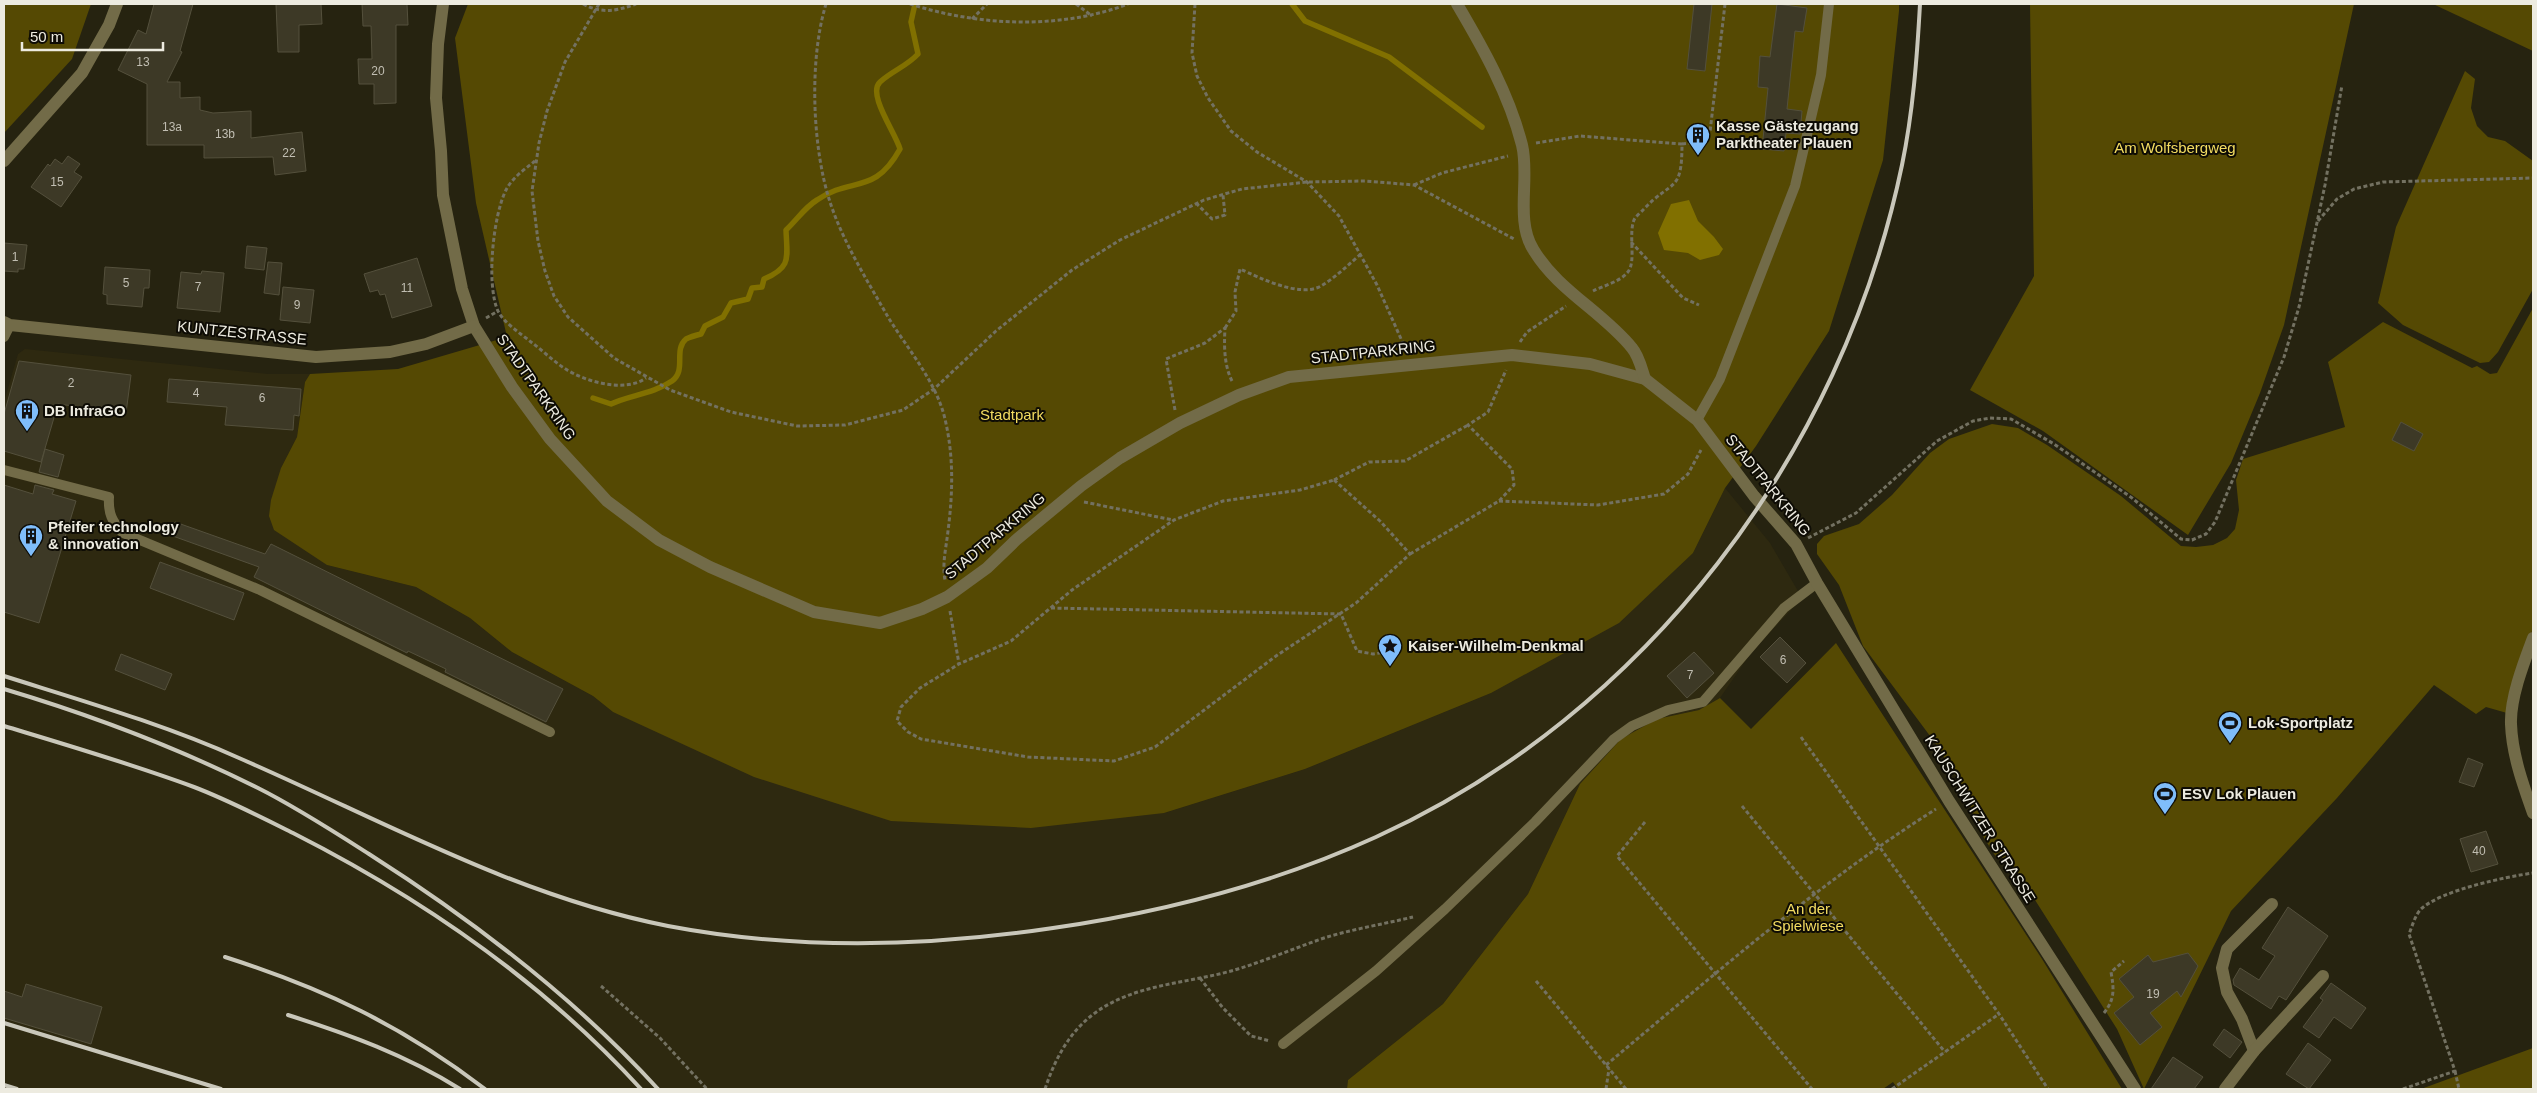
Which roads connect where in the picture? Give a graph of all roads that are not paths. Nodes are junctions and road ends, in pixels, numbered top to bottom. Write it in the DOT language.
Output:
graph roads {
  1 [pos="117,4"];
  2 [pos="443,4"];
  3 [pos="1457,4"];
  4 [pos="1829,4"];
  5 [pos="4,160"];
  6 [pos="7,323"];
  7 [pos="474,326"];
  8 [pos="4,337"];
  9 [pos="1645,379"];
  10 [pos="1697,420"];
  11 [pos="4,470"];
  12 [pos="1805,561"];
  13 [pos="1817,583"];
  14 [pos="2533,638"];
  15 [pos="550,732"];
  16 [pos="2533,813"];
  17 [pos="2272,904"];
  18 [pos="2323,976"];
  19 [pos="1283,1044"];
  20 [pos="2254,1051"];
  21 [pos="2135,1089"];
  22 [pos="2226,1089"];
  1 -- 5 [label="street"];
  2 -- 7 [label="street, STADTPARKRING"];
  3 -- 9 [label="street"];
  4 -- 10 [label="lane"];
  6 -- 7 [label="street, KUNTZESTRASSE"];
  6 -- 8 [label="lane"];
  7 -- 9 [label="street, STADTPARKRING"];
  9 -- 10 [label="street, STADTPARKRING"];
  10 -- 12 [label="street, STADTPARKRING"];
  11 -- 15 [label="lane"];
  12 -- 13 [label="street, KAUSCHWITZER STRASSE"];
  13 -- 19 [label="lane"];
  13 -- 21 [label="street, KAUSCHWITZER STRASSE"];
  14 -- 16 [label="street"];
  17 -- 20 [label="street"];
  18 -- 20 [label="street"];
  20 -- 22 [label="street"];
}
